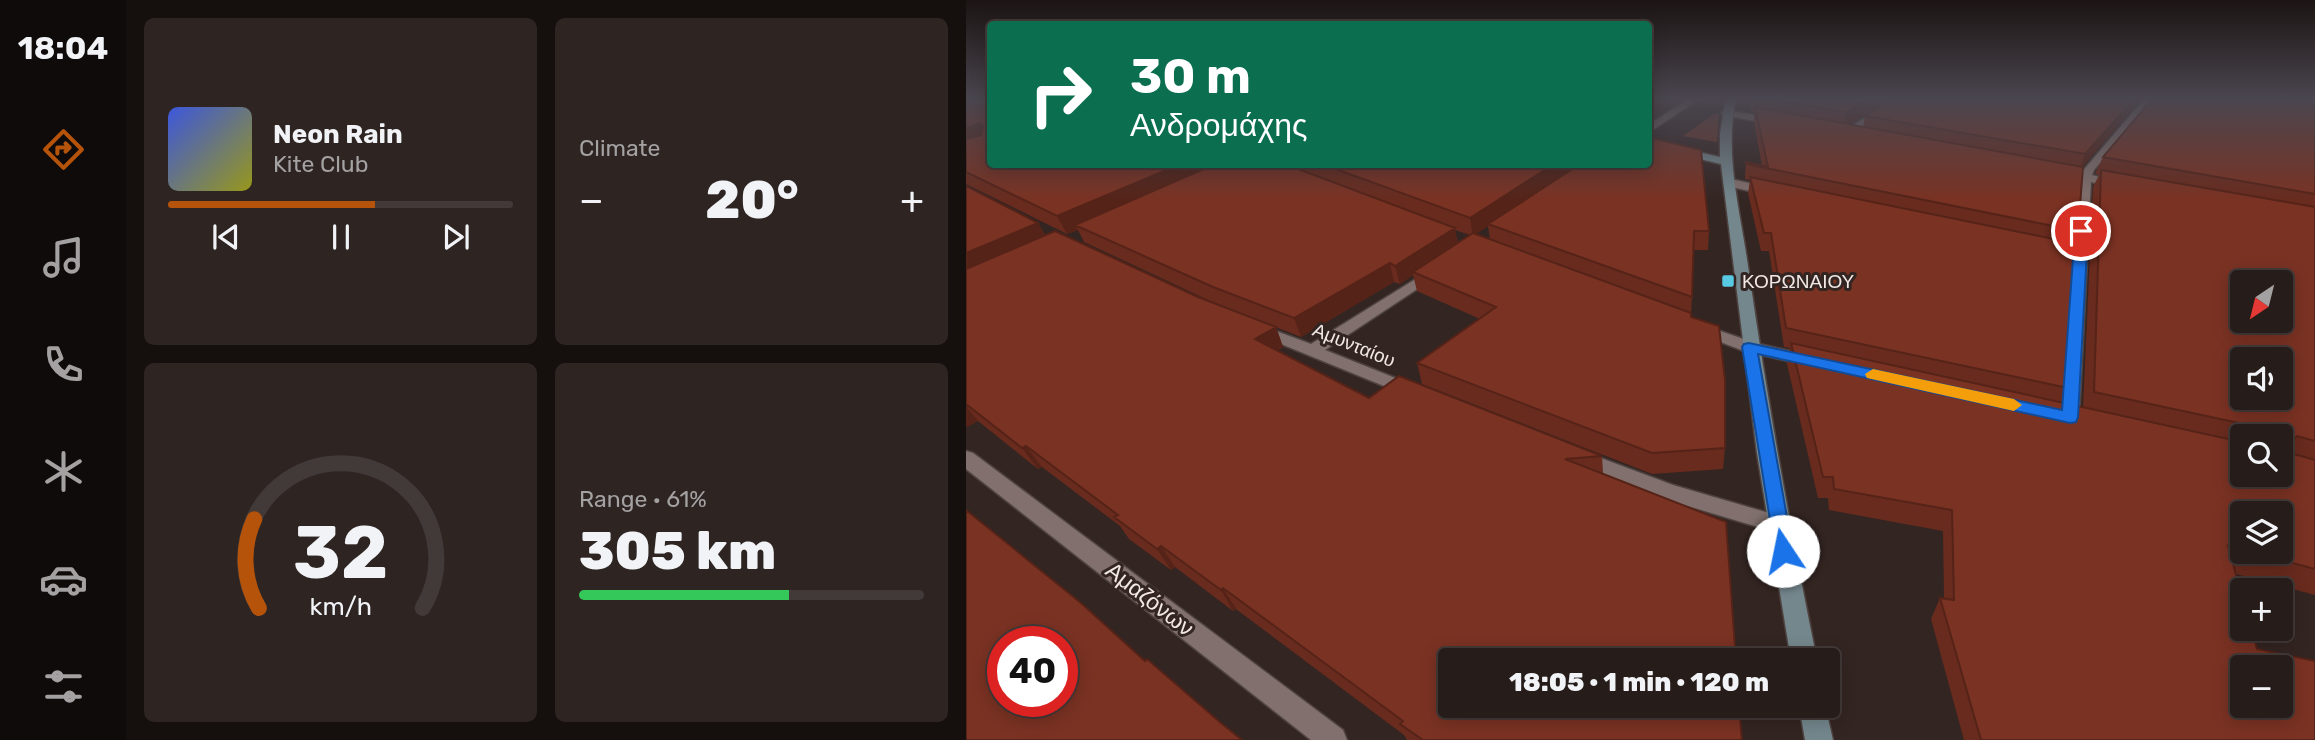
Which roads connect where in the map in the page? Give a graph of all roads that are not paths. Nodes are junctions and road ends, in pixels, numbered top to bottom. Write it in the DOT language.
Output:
graph roads {
  1 [pos="1727,133"];
  2 [pos="1841,133"];
  3 [pos="2120,133"];
  4 [pos="1847,134"];
  5 [pos="1860,136"];
  6 [pos="1652,145"];
  7 [pos="1728,162"];
  8 [pos="2045,170"];
  9 [pos="2085,178"];
  10 [pos="1731,183"];
  11 [pos="2125,185"];
  12 [pos="1784,194"];
  13 [pos="1451,260"];
  14 [pos="1239,321"];
  15 [pos="1684,323"];
  16 [pos="1749,347"];
  17 [pos="1312,351"];
  18 [pos="1830,365"];
  19 [pos="1426,396"];
  20 [pos="2070,417"];
  21 [pos="1566,452"];
  22 [pos="966,458"];
  23 [pos="1778,524"];
  24 [pos="1802,648"];
  25 [pos="1815,718"];
  26 [pos="1333,740"];
  27 [pos="1819,740"];
  1 -- 7 [label="street"];
  2 -- 4 [label="street"];
  3 -- 9 [label="street"];
  4 -- 5 [label="street"];
  6 -- 7 [label="street"];
  7 -- 10 [label="street"];
  8 -- 9 [label="street"];
  9 -- 11 [label="street"];
  9 -- 20 [label="street"];
  10 -- 12 [label="street"];
  10 -- 16 [label="street"];
  13 -- 17 [label="street"];
  14 -- 17 [label="street, Αμυνταίου"];
  15 -- 16 [label="street"];
  16 -- 18 [label="street"];
  16 -- 23 [label="street"];
  17 -- 19 [label="street, Αμυνταίου"];
  21 -- 23 [label="street"];
  22 -- 26 [label="street, Αμαζόνων"];
  23 -- 24 [label="street"];
  25 -- 27 [label="street"];
}
